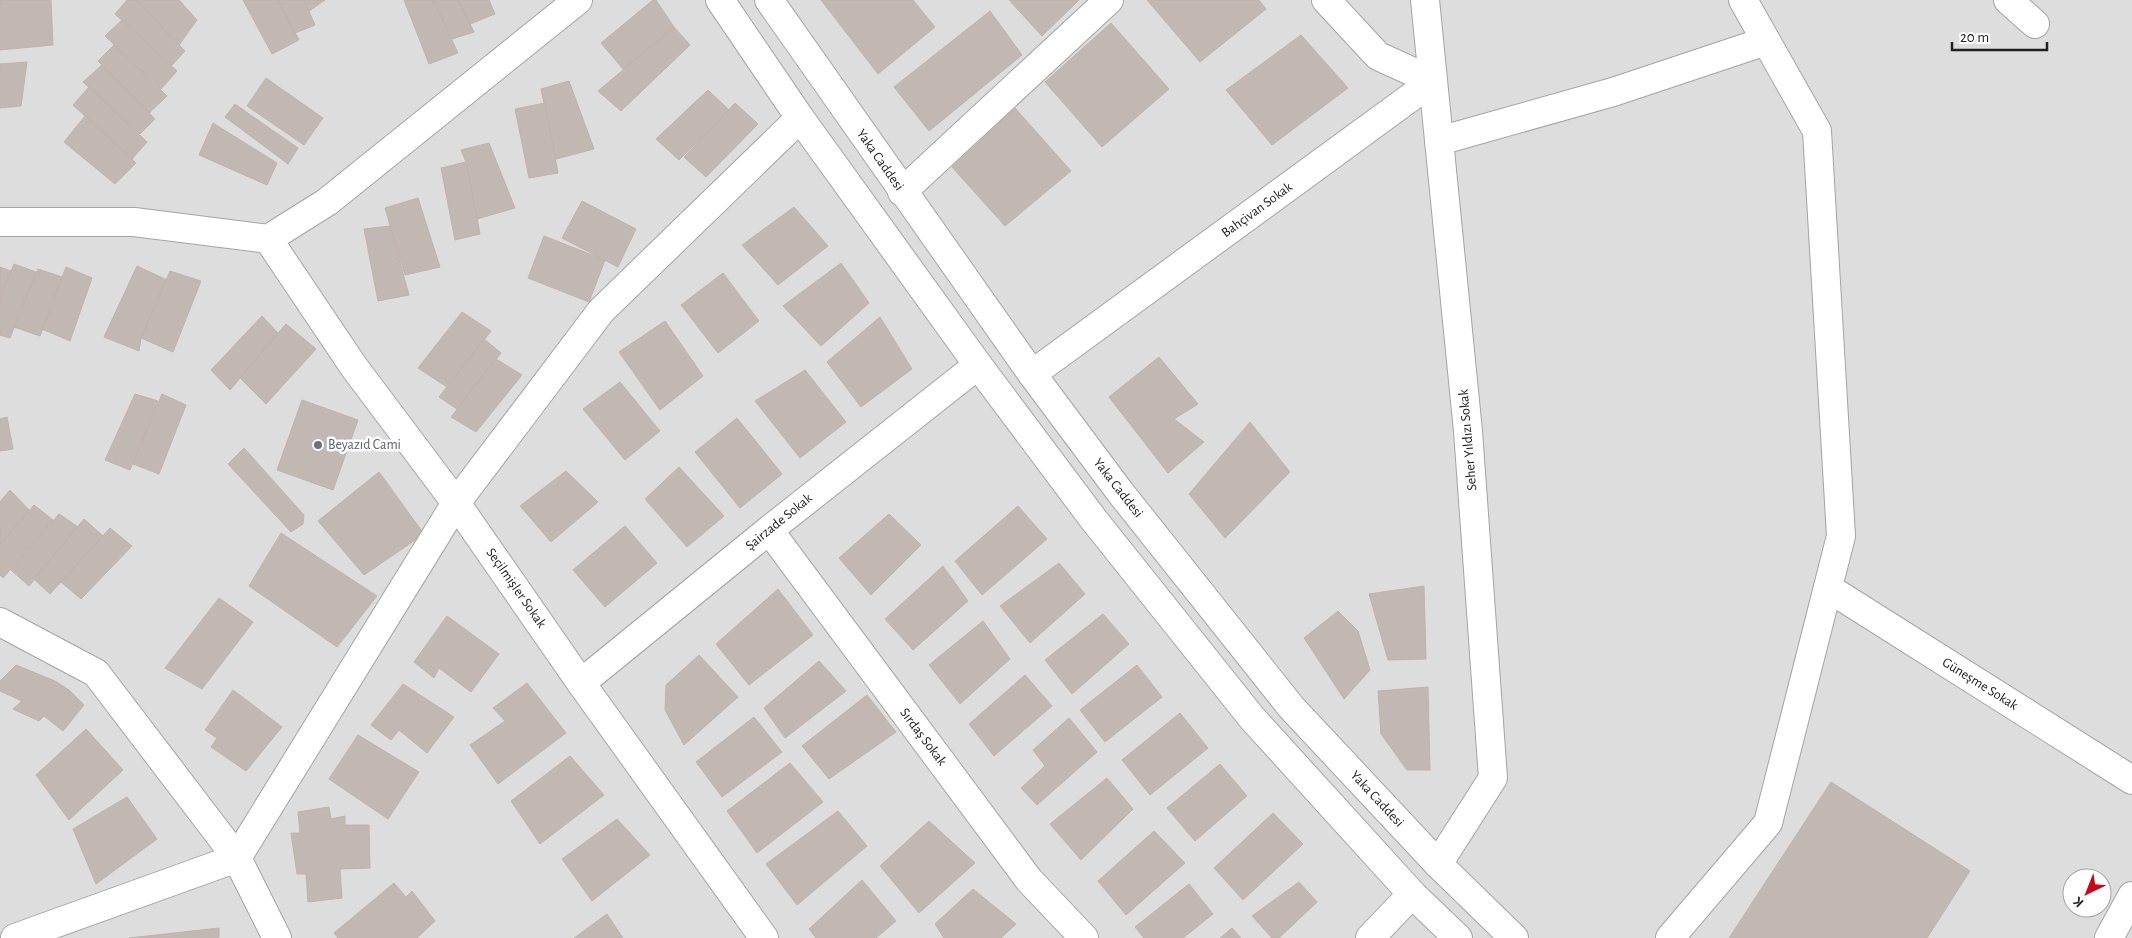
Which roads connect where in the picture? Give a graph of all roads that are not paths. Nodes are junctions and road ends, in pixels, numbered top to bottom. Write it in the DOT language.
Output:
graph roads {
  1 [pos="578,0"];
  2 [pos="720,0"];
  3 [pos="769,0"];
  4 [pos="1109,0"];
  5 [pos="1326,0"];
  6 [pos="1425,0"];
  7 [pos="1743,0"];
  8 [pos="2008,0"];
  9 [pos="2035,24"];
  10 [pos="1766,41"];
  11 [pos="1433,81"];
  12 [pos="800,118"];
  13 [pos="1439,141"];
  14 [pos="902,192"];
  15 [pos="0,222"];
  16 [pos="268,239"];
  17 [pos="978,365"];
  18 [pos="1032,374"];
  19 [pos="456,503"];
  20 [pos="769,530"];
  21 [pos="1828,588"];
  22 [pos="0,622"];
  23 [pos="581,683"];
  24 [pos="2132,780"];
  25 [pos="237,858"];
  26 [pos="1438,864"];
  27 [pos="1412,894"];
  28 [pos="2132,896"];
  29 [pos="15,938"];
  30 [pos="277,938"];
  31 [pos="764,938"];
  32 [pos="1084,938"];
  33 [pos="1370,938"];
  34 [pos="1458,938"];
  35 [pos="1514,938"];
  36 [pos="1670,938"];
  37 [pos="2108,938"];
  1 -- 16 [label="street"];
  2 -- 12 [label="street"];
  3 -- 14 [label="street, Yaka Caddesi"];
  4 -- 14 [label="street"];
  5 -- 11 [label="street"];
  6 -- 11 [label="street, Seher Yıldızı Sokak"];
  7 -- 10 [label="street"];
  8 -- 9 [label="street"];
  10 -- 13 [label="street"];
  10 -- 21 [label="street"];
  11 -- 13 [label="street, Seher Yıldızı Sokak"];
  11 -- 18 [label="street, Bahçivan Sokak"];
  12 -- 17 [label="street"];
  12 -- 19 [label="street"];
  13 -- 26 [label="street, Seher Yıldızı Sokak"];
  14 -- 18 [label="street, Yaka Caddesi"];
  15 -- 16 [label="street"];
  16 -- 19 [label="street, Seçilmişler Sokak"];
  17 -- 20 [label="street, Şairzade Sokak"];
  17 -- 27 [label="street"];
  18 -- 26 [label="street, Yaka Caddesi"];
  19 -- 23 [label="street, Seçilmişler Sokak"];
  19 -- 25 [label="street"];
  20 -- 23 [label="street, Şairzade Sokak"];
  20 -- 32 [label="street, Sırdaş Sokak"];
  21 -- 24 [label="street, Güneşme Sokak"];
  21 -- 36 [label="street"];
  22 -- 25 [label="street"];
  23 -- 31 [label="street, Seçilmişler Sokak"];
  25 -- 29 [label="street"];
  25 -- 30 [label="street"];
  26 -- 35 [label="street, Yaka Caddesi"];
  27 -- 33 [label="street"];
  27 -- 34 [label="street"];
  28 -- 37 [label="street"];
}
